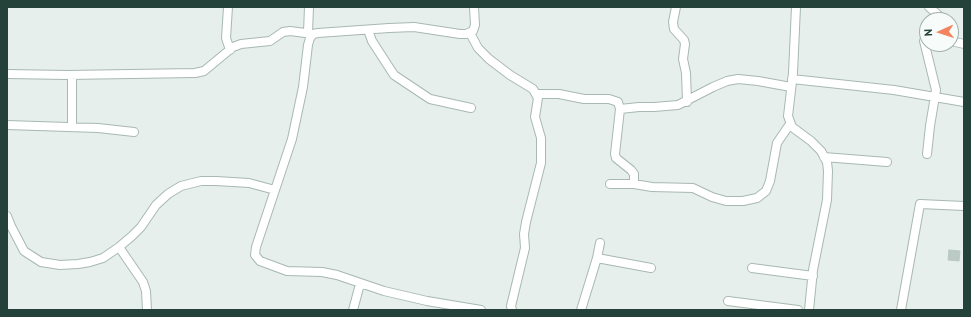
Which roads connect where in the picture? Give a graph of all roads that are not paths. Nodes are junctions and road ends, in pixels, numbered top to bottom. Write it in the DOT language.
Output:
graph roads {
  1 [pos="228,7"];
  2 [pos="309,7"];
  3 [pos="474,7"];
  4 [pos="676,7"];
  5 [pos="796,7"];
  6 [pos="368,30"];
  7 [pos="470,33"];
  8 [pos="311,34"];
  9 [pos="230,50"];
  10 [pos="927,52"];
  11 [pos="7,74"];
  12 [pos="72,75"];
  13 [pos="792,83"];
  14 [pos="537,94"];
  15 [pos="935,97"];
  16 [pos="687,102"];
  17 [pos="964,102"];
  18 [pos="470,108"];
  19 [pos="620,109"];
  20 [pos="790,124"];
  21 [pos="7,125"];
  22 [pos="72,127"];
  23 [pos="134,132"];
  24 [pos="927,154"];
  25 [pos="824,157"];
  26 [pos="887,162"];
  27 [pos="610,184"];
  28 [pos="634,184"];
  29 [pos="275,190"];
  30 [pos="964,206"];
  31 [pos="7,216"];
  32 [pos="600,242"];
  33 [pos="119,247"];
  34 [pos="597,258"];
  35 [pos="651,268"];
  36 [pos="752,268"];
  37 [pos="813,276"];
  38 [pos="360,284"];
  39 [pos="728,301"];
  40 [pos="147,310"];
  41 [pos="353,310"];
  42 [pos="481,310"];
  43 [pos="512,310"];
  44 [pos="581,310"];
  45 [pos="798,310"];
  46 [pos="808,310"];
  47 [pos="901,310"];
  1 -- 9 [label="street"];
  2 -- 8 [label="street"];
  3 -- 7 [label="street"];
  4 -- 16 [label="street"];
  5 -- 13 [label="street"];
  6 -- 7 [label="street"];
  6 -- 8 [label="street"];
  6 -- 18 [label="street"];
  7 -- 14 [label="street"];
  8 -- 9 [label="street"];
  8 -- 29 [label="street"];
  9 -- 12 [label="street"];
  10 -- 15 [label="street"];
  11 -- 12 [label="street"];
  12 -- 22 [label="street"];
  13 -- 15 [label="street"];
  13 -- 16 [label="street"];
  13 -- 20 [label="street"];
  14 -- 19 [label="street"];
  14 -- 43 [label="street"];
  15 -- 17 [label="street"];
  15 -- 24 [label="street"];
  16 -- 19 [label="street"];
  19 -- 28 [label="street"];
  20 -- 25 [label="street"];
  20 -- 28 [label="street"];
  21 -- 22 [label="street"];
  22 -- 23 [label="street"];
  25 -- 26 [label="street"];
  25 -- 37 [label="street"];
  27 -- 28 [label="street"];
  29 -- 33 [label="street"];
  29 -- 38 [label="street"];
  30 -- 47 [label="street"];
  31 -- 33 [label="street"];
  32 -- 34 [label="street"];
  33 -- 40 [label="street"];
  34 -- 35 [label="street"];
  34 -- 44 [label="street"];
  36 -- 37 [label="street"];
  37 -- 46 [label="street"];
  38 -- 41 [label="street"];
  38 -- 42 [label="street"];
  39 -- 45 [label="street"];
}
